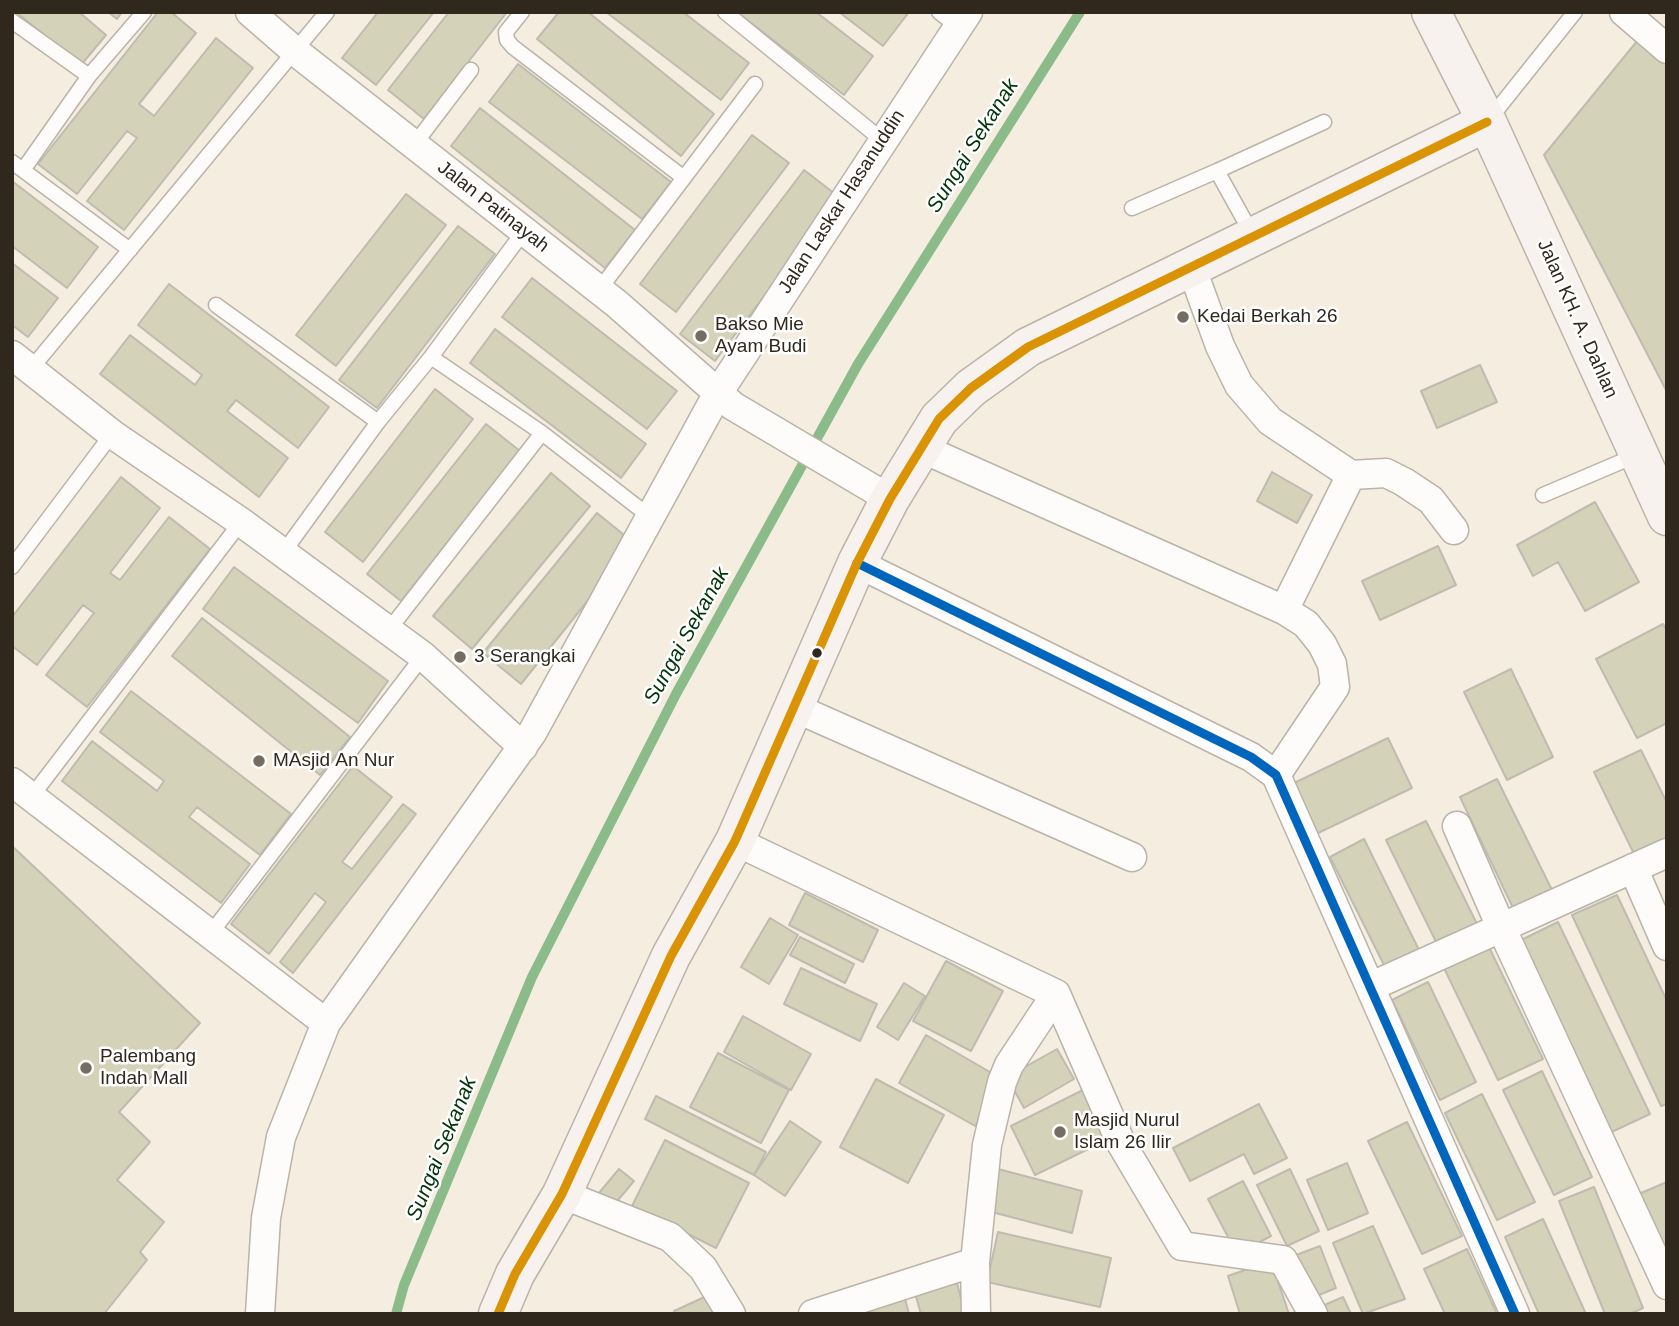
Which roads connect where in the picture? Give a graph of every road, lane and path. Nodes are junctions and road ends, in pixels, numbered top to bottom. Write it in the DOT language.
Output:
graph roads {
  1 [pos="144,12"];
  2 [pos="250,12"];
  3 [pos="327,12"];
  4 [pos="522,12"];
  5 [pos="725,12"];
  6 [pos="1431,12"];
  7 [pos="1575,12"];
  8 [pos="1624,12"];
  9 [pos="955,17"];
  10 [pos="12,21"];
  11 [pos="1667,49"];
  12 [pos="296,52"];
  13 [pos="471,70"];
  14 [pos="89,76"];
  15 [pos="755,84"];
  16 [pos="1324,122"];
  17 [pos="1487,122"];
  18 [pos="882,140"];
  19 [pos="414,145"];
  20 [pos="17,166"];
  21 [pos="1217,172"];
  22 [pos="684,178"];
  23 [pos="1132,208"];
  24 [pos="524,231"];
  25 [pos="1255,238"];
  26 [pos="130,250"];
  27 [pos="1192,269"];
  28 [pos="599,290"];
  29 [pos="216,305"];
  30 [pos="431,357"];
  31 [pos="21,362"];
  32 [pos="725,400"];
  33 [pos="378,422"];
  34 [pos="542,433"];
  35 [pos="112,434"];
  36 [pos="921,448"];
  37 [pos="1639,455"];
  38 [pos="1351,475"];
  39 [pos="1544,495"];
  40 [pos="890,499"];
  41 [pos="1666,514"];
  42 [pos="649,516"];
  43 [pos="241,522"];
  44 [pos="1454,530"];
  45 [pos="283,553"];
  46 [pos="857,563"];
  47 [pos="12,567"];
  48 [pos="1284,610"];
  49 [pos="388,631"];
  50 [pos="422,656"];
  51 [pos="793,708"];
  52 [pos="523,747"];
  53 [pos="1276,775"];
  54 [pos="22,789"];
  55 [pos="1457,826"];
  56 [pos="735,841"];
  57 [pos="1667,853"];
  58 [pos="1132,858"];
  59 [pos="1633,869"];
  60 [pos="1501,927"];
  61 [pos="211,933"];
  62 [pos="1667,946"];
  63 [pos="1372,986"];
  64 [pos="1056,994"];
  65 [pos="326,1023"];
  66 [pos="562,1194"];
  67 [pos="975,1262"];
  68 [pos="1667,1285"];
  69 [pos="260,1314"];
  70 [pos="498,1314"];
  71 [pos="731,1314"];
  72 [pos="813,1314"];
  73 [pos="976,1314"];
  74 [pos="1313,1314"];
  75 [pos="1515,1314"];
  1 -- 14 [label="lane"];
  2 -- 12 [label="street, Jalan Patinayah"];
  3 -- 12 [label="lane"];
  4 -- 22 [label="lane"];
  5 -- 18 [label="lane"];
  6 -- 17 [label="street, Jalan KH. A. Dahlan"];
  7 -- 17 [label="lane"];
  8 -- 11 [label="street"];
  9 -- 18 [label="street, Jalan Laskar Hasanuddin"];
  10 -- 14 [label="lane"];
  12 -- 19 [label="street, Jalan Patinayah"];
  12 -- 26 [label="lane"];
  13 -- 19 [label="lane"];
  14 -- 20 [label="lane"];
  15 -- 22 [label="lane"];
  16 -- 21 [label="lane"];
  17 -- 25 [label="street"];
  17 -- 37 [label="street, Jalan KH. A. Dahlan"];
  18 -- 32 [label="street, Jalan Laskar Hasanuddin"];
  19 -- 24 [label="street, Jalan Patinayah"];
  20 -- 26 [label="lane"];
  21 -- 23 [label="lane"];
  21 -- 25 [label="lane"];
  22 -- 28 [label="lane"];
  24 -- 28 [label="street, Jalan Patinayah"];
  24 -- 30 [label="lane"];
  25 -- 27 [label="street"];
  26 -- 31 [label="lane"];
  27 -- 36 [label="street"];
  27 -- 38 [label="street"];
  28 -- 32 [label="street, Jalan Patinayah"];
  29 -- 33 [label="lane"];
  30 -- 33 [label="lane"];
  30 -- 34 [label="lane"];
  31 -- 35 [label="street"];
  32 -- 40 [label="street, Jalan Patinayah"];
  32 -- 42 [label="street, Jalan Laskar Hasanuddin"];
  33 -- 45 [label="lane"];
  34 -- 42 [label="lane"];
  34 -- 49 [label="lane"];
  35 -- 43 [label="street"];
  35 -- 47 [label="lane"];
  36 -- 40 [label="street"];
  36 -- 48 [label="street"];
  37 -- 39 [label="lane"];
  37 -- 41 [label="street, Jalan KH. A. Dahlan"];
  38 -- 44 [label="street"];
  38 -- 48 [label="street"];
  40 -- 46 [label="street"];
  42 -- 52 [label="street, Jalan Laskar Hasanuddin"];
  43 -- 45 [label="street"];
  43 -- 54 [label="lane"];
  45 -- 49 [label="street"];
  46 -- 51 [label="street"];
  46 -- 53 [label="street"];
  48 -- 53 [label="street"];
  49 -- 50 [label="street"];
  50 -- 52 [label="street"];
  50 -- 61 [label="lane"];
  51 -- 56 [label="street"];
  51 -- 58 [label="street"];
  52 -- 65 [label="street, Jalan Laskar Hasanuddin"];
  53 -- 63 [label="street"];
  54 -- 61 [label="street"];
  55 -- 60 [label="street"];
  56 -- 64 [label="street"];
  56 -- 66 [label="street"];
  57 -- 59 [label="street"];
  59 -- 60 [label="street"];
  59 -- 62 [label="street"];
  60 -- 63 [label="street"];
  60 -- 68 [label="street"];
  61 -- 65 [label="street"];
  63 -- 75 [label="street"];
  64 -- 67 [label="street"];
  64 -- 74 [label="street"];
  65 -- 69 [label="street, Jalan Laskar Hasanuddin"];
  66 -- 70 [label="street"];
  66 -- 71 [label="street"];
  67 -- 72 [label="street"];
  67 -- 73 [label="street"];
}
